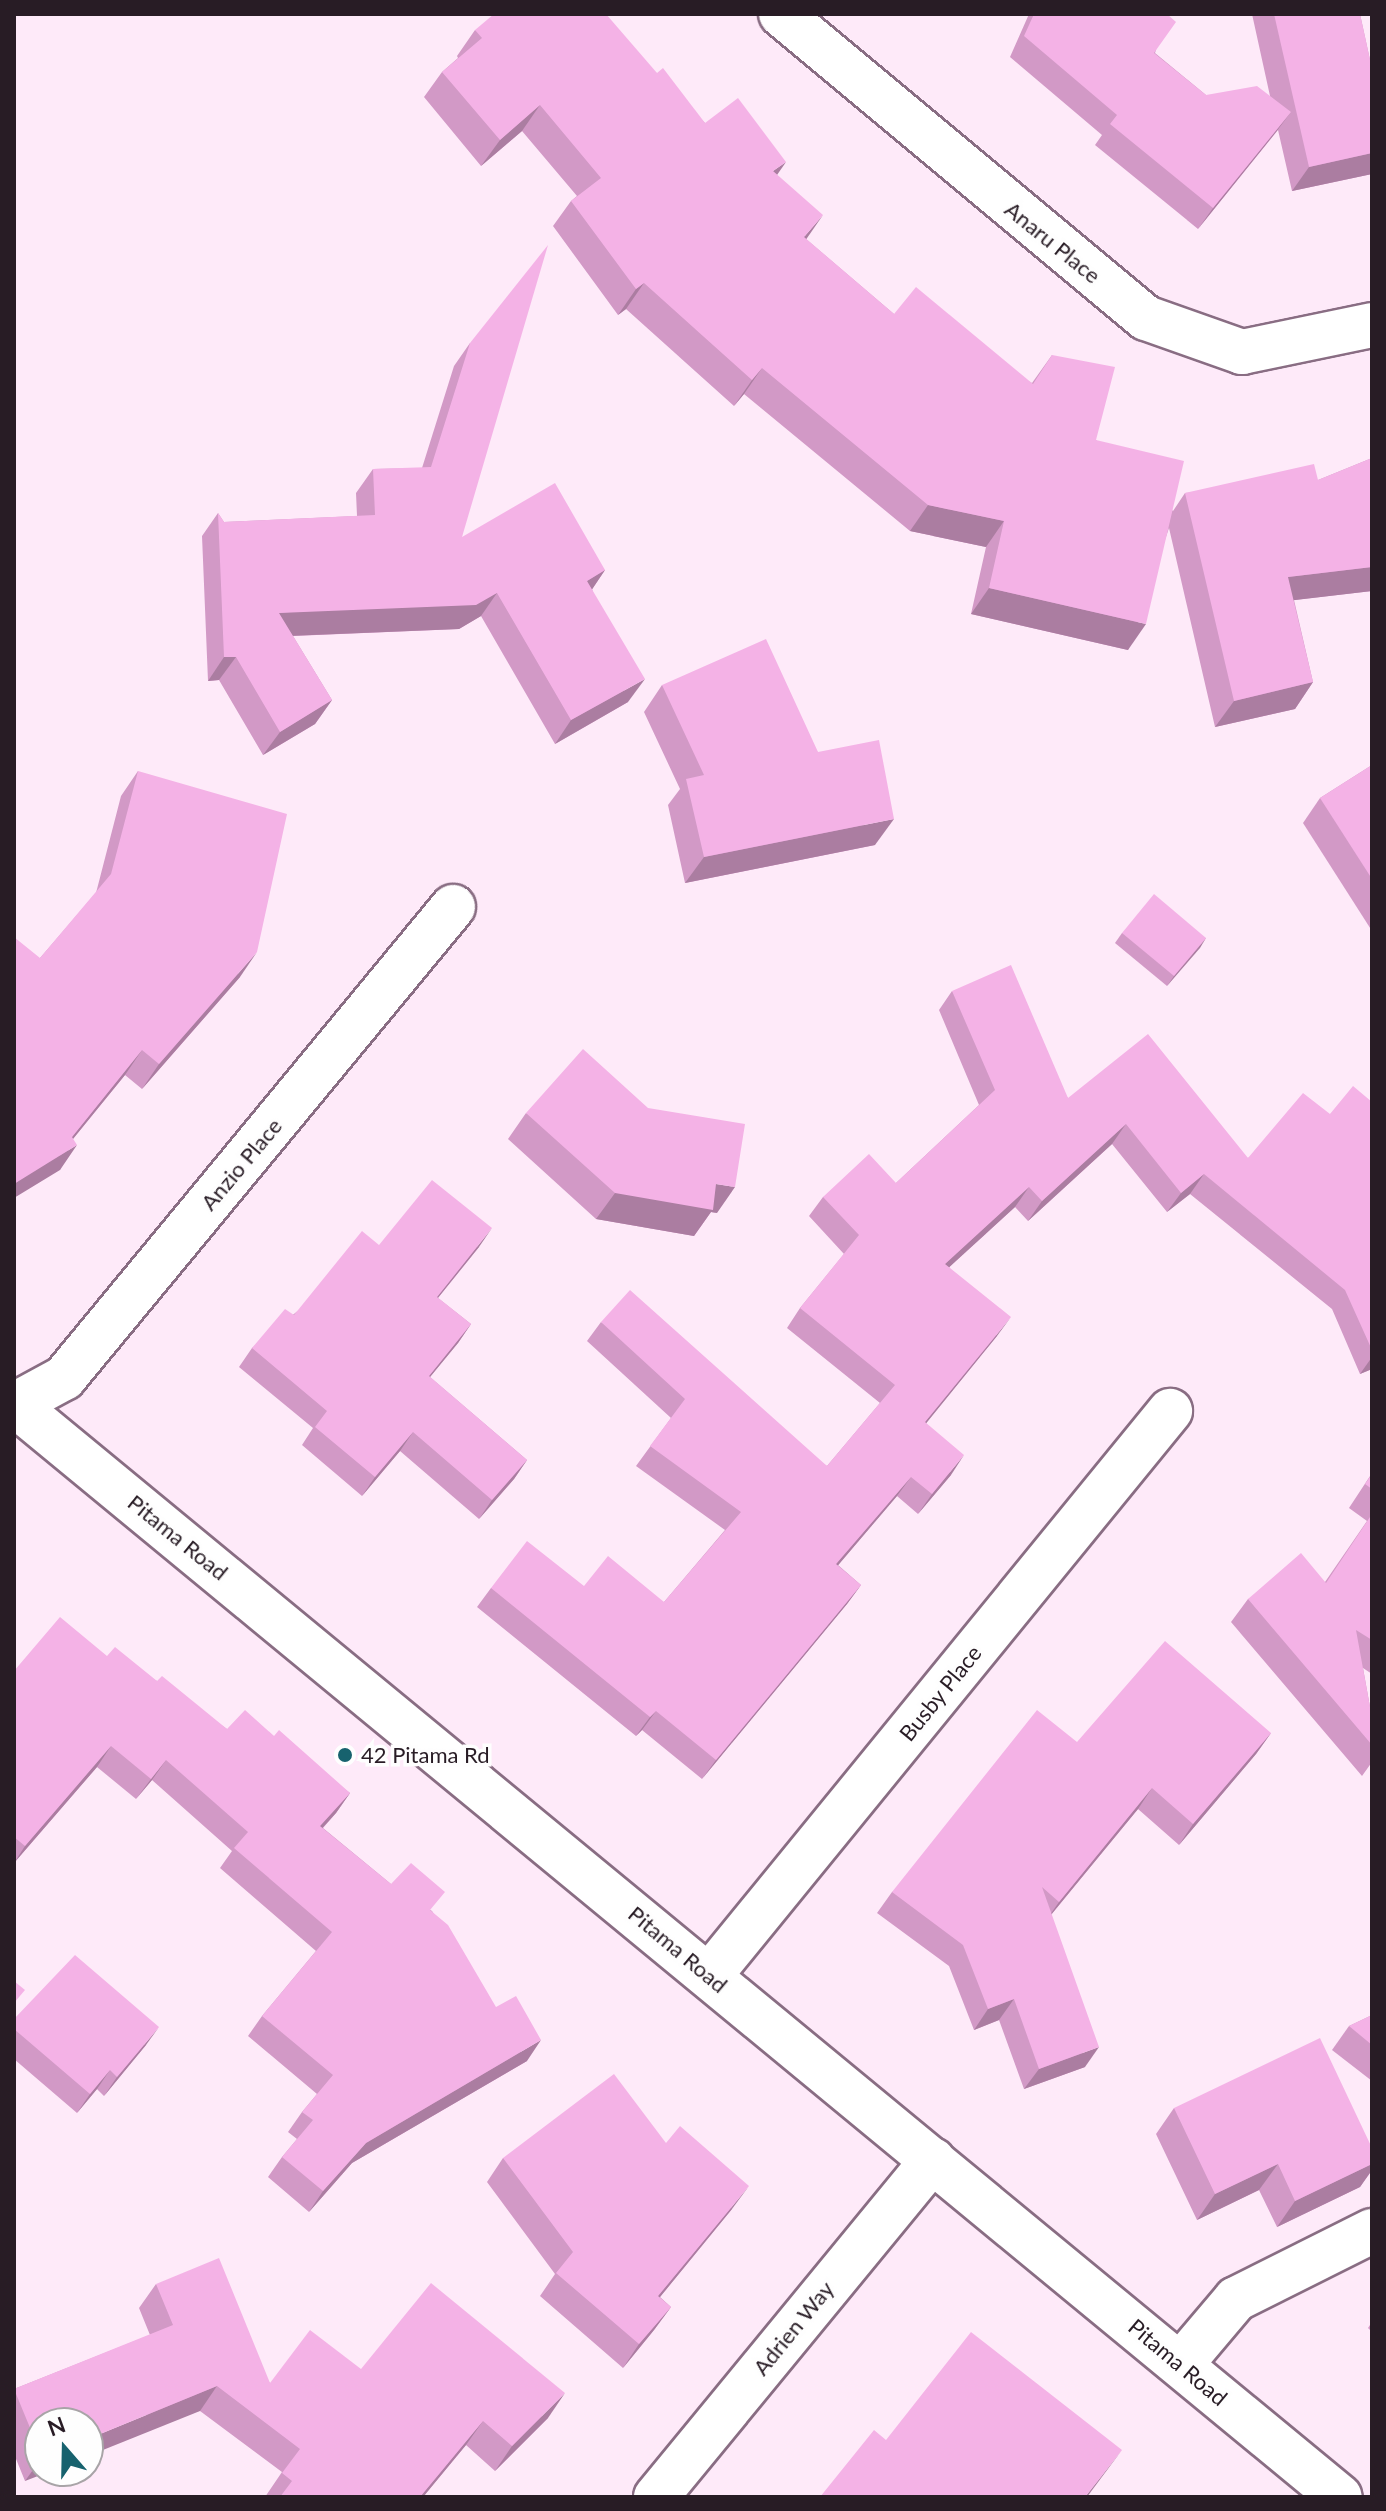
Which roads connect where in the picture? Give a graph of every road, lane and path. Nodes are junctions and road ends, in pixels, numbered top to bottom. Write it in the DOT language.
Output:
graph roads {
  1 [pos="781,14"];
  2 [pos="1372,325"];
  3 [pos="453,907"];
  4 [pos="14,1404"];
  5 [pos="1170,1411"];
  6 [pos="710,1975"];
  7 [pos="933,2160"];
  8 [pos="1372,2231"];
  9 [pos="1181,2364"];
  10 [pos="656,2497"];
  11 [pos="1340,2497"];
  1 -- 2 [label="street, Anaru Place"];
  3 -- 4 [label="street, Anzio Place"];
  4 -- 6 [label="street, Pitama Road"];
  5 -- 6 [label="street, Busby Place"];
  6 -- 7 [label="street, Pitama Road"];
  7 -- 9 [label="street, Pitama Road"];
  7 -- 10 [label="street, Adrien Way"];
  8 -- 9 [label="street"];
  9 -- 11 [label="street, Pitama Road"];
}
